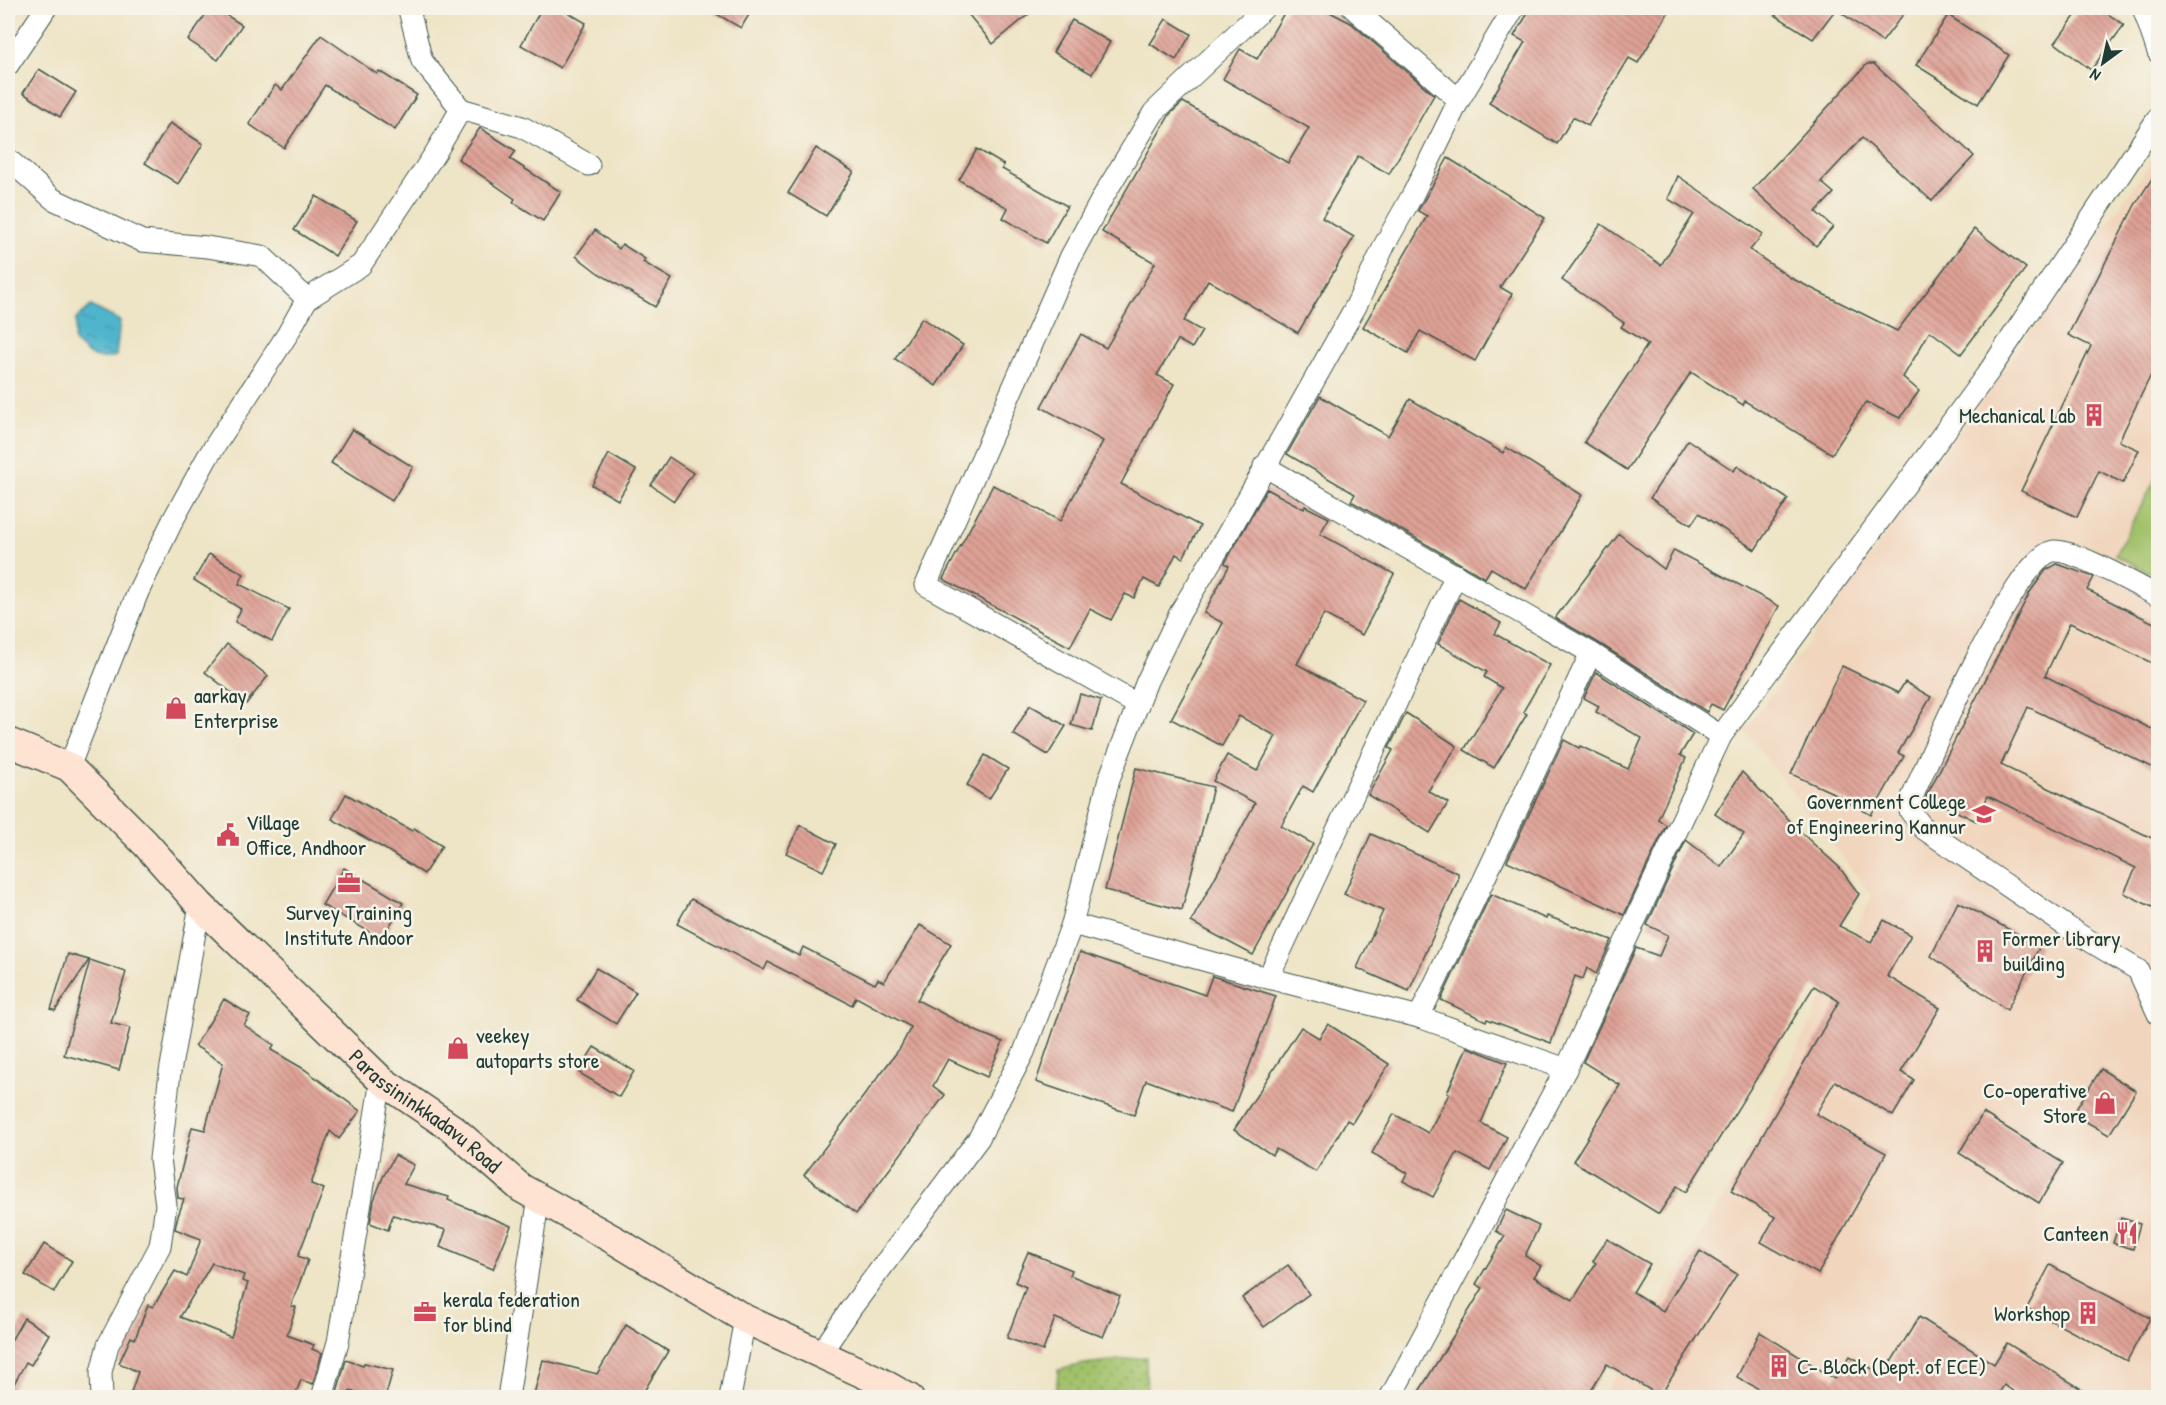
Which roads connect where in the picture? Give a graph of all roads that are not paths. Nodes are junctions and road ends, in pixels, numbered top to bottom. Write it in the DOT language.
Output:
graph roads {
  1 [pos="46,8"];
  2 [pos="411,8"];
  3 [pos="1264,8"];
  4 [pos="1353,8"];
  5 [pos="1514,8"];
  6 [pos="2143,8"];
  7 [pos="2158,52"];
  8 [pos="8,65"];
  9 [pos="1459,100"];
  10 [pos="461,109"];
  11 [pos="2158,118"];
  12 [pos="8,159"];
  13 [pos="589,165"];
  14 [pos="307,298"];
  15 [pos="1264,466"];
  16 [pos="1456,575"];
  17 [pos="2158,596"];
  18 [pos="1591,653"];
  19 [pos="1138,705"];
  20 [pos="1721,736"];
  21 [pos="8,742"];
  22 [pos="69,767"];
  23 [pos="201,905"];
  24 [pos="1072,924"];
  25 [pos="1268,978"];
  26 [pos="2158,1014"];
  27 [pos="1419,1017"];
  28 [pos="1566,1069"];
  29 [pos="381,1080"];
  30 [pos="539,1197"];
  31 [pos="745,1319"];
  32 [pos="821,1353"];
  33 [pos="102,1398"];
  34 [pos="322,1398"];
  35 [pos="508,1398"];
  36 [pos="730,1398"];
  37 [pos="909,1398"];
  38 [pos="1390,1398"];
  1 -- 8 [label="street"];
  2 -- 10 [label="street"];
  3 -- 19 [label="street"];
  4 -- 9 [label="street"];
  5 -- 9 [label="street"];
  6 -- 7 [label="street"];
  9 -- 15 [label="street"];
  10 -- 13 [label="street"];
  10 -- 14 [label="street"];
  11 -- 20 [label="street"];
  12 -- 14 [label="street"];
  14 -- 22 [label="street"];
  15 -- 16 [label="street"];
  15 -- 19 [label="street"];
  16 -- 18 [label="street"];
  16 -- 25 [label="street"];
  17 -- 26 [label="street"];
  18 -- 20 [label="street"];
  18 -- 27 [label="street"];
  19 -- 24 [label="street"];
  20 -- 28 [label="street"];
  21 -- 22 [label="main road, Parassininkkadavu Road"];
  22 -- 23 [label="main road, Parassininkkadavu Road"];
  23 -- 29 [label="main road, Parassininkkadavu Road"];
  23 -- 33 [label="street"];
  24 -- 25 [label="street"];
  24 -- 32 [label="street"];
  25 -- 27 [label="street"];
  27 -- 28 [label="street"];
  28 -- 38 [label="street"];
  29 -- 30 [label="main road, Parassininkkadavu Road"];
  29 -- 34 [label="street"];
  30 -- 31 [label="main road, Parassininkkadavu Road"];
  30 -- 35 [label="street"];
  31 -- 32 [label="main road, Parassininkkadavu Road"];
  31 -- 36 [label="street"];
  32 -- 37 [label="main road, Parassininkkadavu Road"];
}
